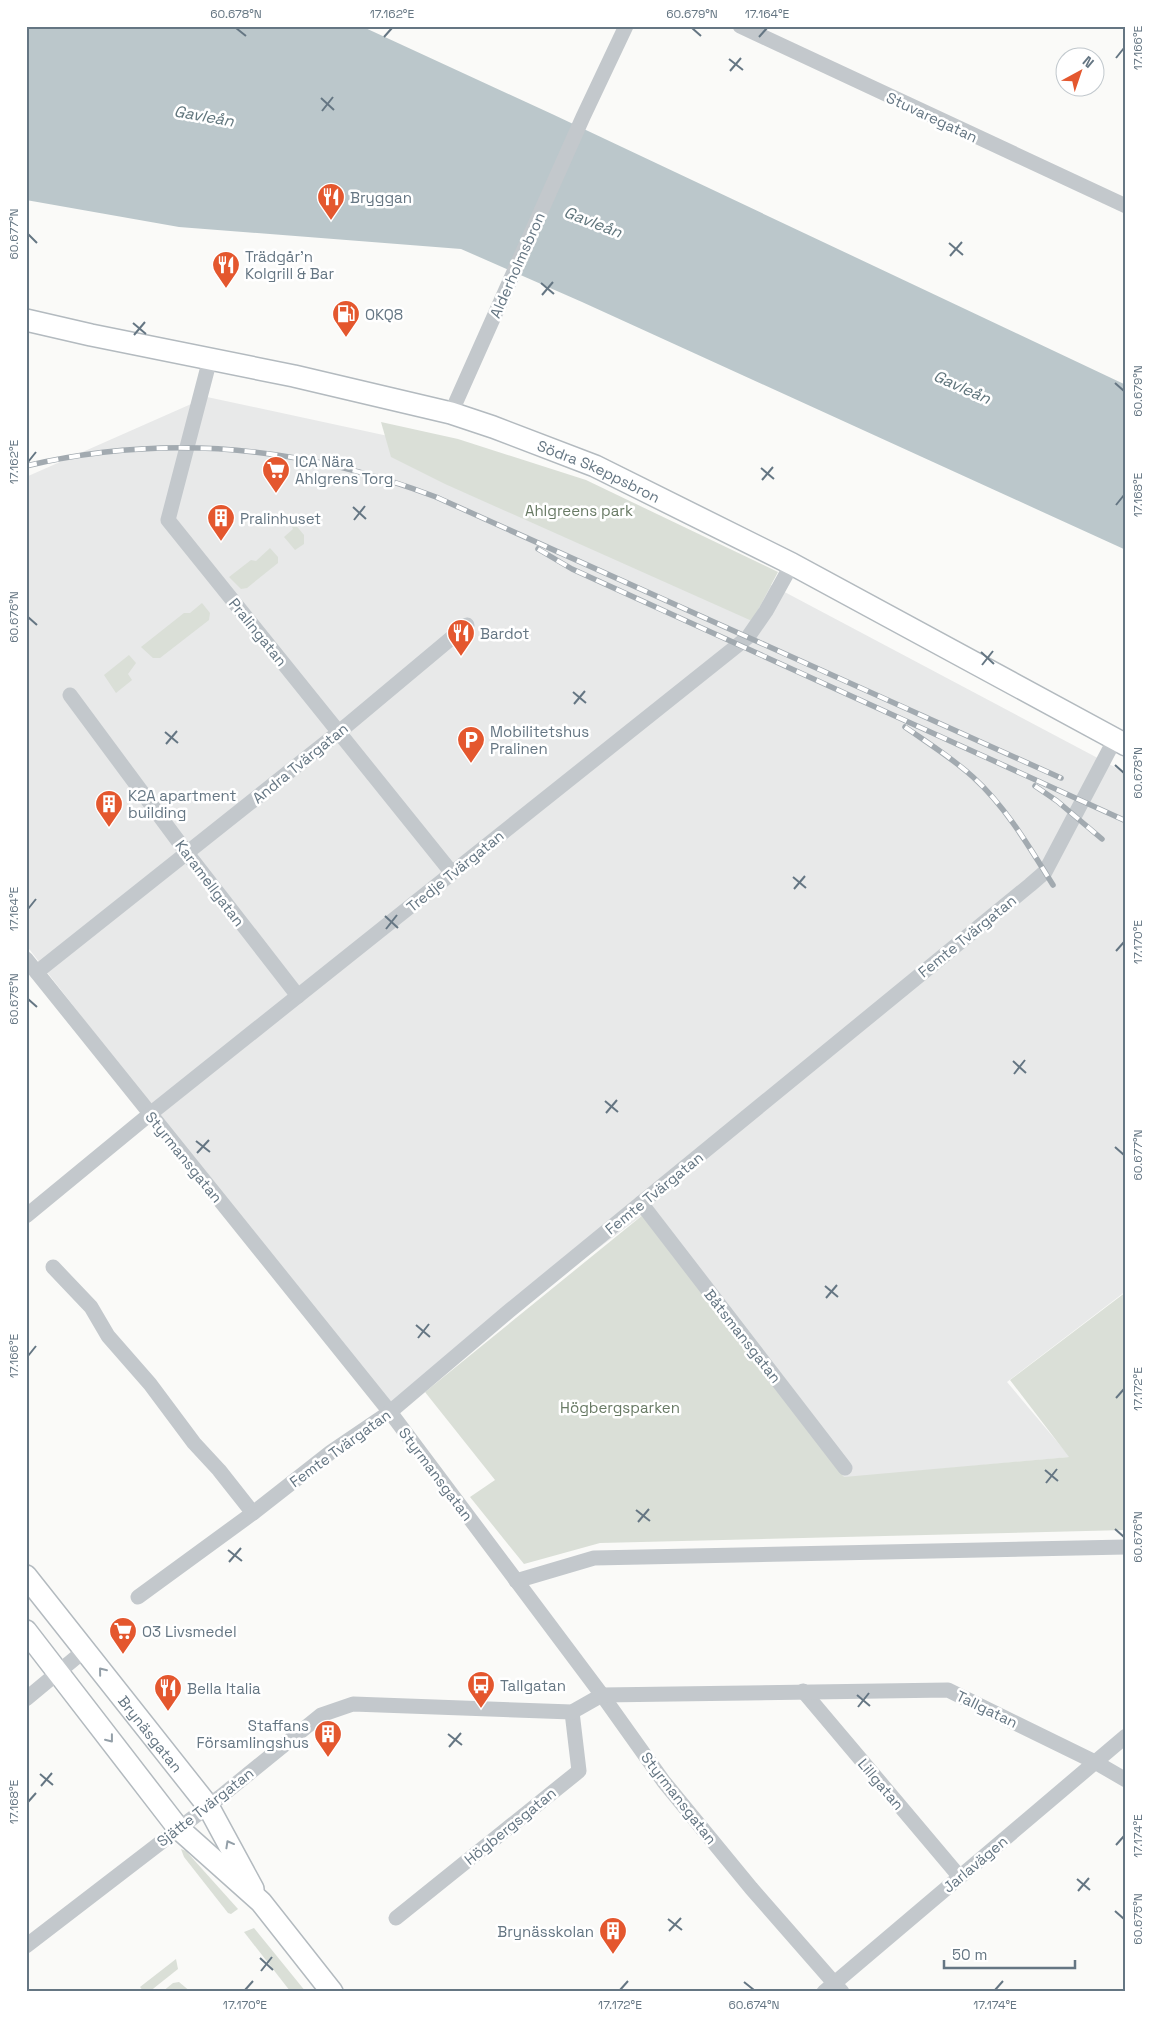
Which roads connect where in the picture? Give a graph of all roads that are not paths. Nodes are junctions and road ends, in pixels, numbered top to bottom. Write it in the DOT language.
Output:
graph roads {
  1 [pos="626,26"];
  2 [pos="740,26"];
  3 [pos="1126,206"];
  4 [pos="26,320"];
  5 [pos="210,359"];
  6 [pos="451,413"];
  7 [pos="792,564"];
  8 [pos="467,625"];
  9 [pos="70,695"];
  10 [pos="339,732"];
  11 [pos="1120,742"];
  12 [pos="187,853"];
  13 [pos="452,873"];
  14 [pos="26,959"];
  15 [pos="37,972"];
  16 [pos="298,996"];
  17 [pos="150,1114"];
  18 [pos="641,1203"];
  19 [pos="26,1216"];
  20 [pos="53,1267"];
  21 [pos="390,1412"];
  22 [pos="845,1468"];
  23 [pos="253,1513"];
  24 [pos="1126,1547"];
  25 [pos="26,1576"];
  26 [pos="516,1581"];
  27 [pos="138,1597"];
  28 [pos="26,1632"];
  29 [pos="86,1650"];
  30 [pos="58,1672"];
  31 [pos="803,1691"];
  32 [pos="602,1695"];
  33 [pos="26,1699"];
  34 [pos="572,1712"];
  35 [pos="1126,1736"];
  36 [pos="1095,1762"];
  37 [pos="1126,1780"];
  38 [pos="208,1806"];
  39 [pos="178,1828"];
  40 [pos="959,1876"];
  41 [pos="261,1902"];
  42 [pos="396,1918"];
  43 [pos="26,1946"];
  44 [pos="834,1989"];
  45 [pos="332,1992"];
  1 -- 6 [label="street, Alderholmsbron"];
  2 -- 3 [label="street, Stuvaregatan"];
  4 -- 5 [label="street, Södra Skeppsbron"];
  5 -- 6 [label="street, Södra Skeppsbron"];
  5 -- 10 [label="street, Pralingatan"];
  6 -- 7 [label="street, Södra Skeppsbron"];
  7 -- 11 [label="street, Södra Skeppsbron"];
  7 -- 13 [label="street, Tredje Tvärgatan"];
  8 -- 10 [label="street, Andra Tvärgatan"];
  9 -- 12 [label="street, Karamellgatan"];
  10 -- 12 [label="street, Andra Tvärgatan"];
  10 -- 13 [label="street, Pralingatan"];
  11 -- 18 [label="street, Femte Tvärgatan"];
  12 -- 15 [label="street, Andra Tvärgatan"];
  12 -- 16 [label="street, Karamellgatan"];
  13 -- 16 [label="street, Tredje Tvärgatan"];
  14 -- 15 [label="street, Styrmansgatan"];
  15 -- 17 [label="street, Styrmansgatan"];
  16 -- 17 [label="street, Tredje Tvärgatan"];
  17 -- 19 [label="street, Tredje Tvärgatan"];
  17 -- 21 [label="street, Styrmansgatan"];
  18 -- 21 [label="street, Femte Tvärgatan"];
  18 -- 22 [label="street, Båtsmansgatan"];
  20 -- 23 [label="street"];
  21 -- 23 [label="street, Femte Tvärgatan"];
  21 -- 26 [label="street, Styrmansgatan"];
  23 -- 27 [label="street, Femte Tvärgatan"];
  24 -- 26 [label="street"];
  25 -- 29 [label="street, Brynäsgatan"];
  26 -- 32 [label="street, Styrmansgatan"];
  28 -- 30 [label="street, Brynäsgatan"];
  29 -- 30 [label="street"];
  38 -- 29 [label="street, Brynäsgatan, one-way"];
  30 -- 33 [label="street"];
  30 -- 39 [label="street, Brynäsgatan, one-way"];
  31 -- 32 [label="street, Tallgatan"];
  31 -- 36 [label="street, Tallgatan"];
  31 -- 40 [label="street, Lillgatan"];
  32 -- 34 [label="street"];
  32 -- 44 [label="street, Styrmansgatan"];
  34 -- 38 [label="street, Sjätte Tvärgatan"];
  34 -- 42 [label="street, Högbergsgatan"];
  35 -- 36 [label="street, Jarlavägen"];
  36 -- 37 [label="street, Tallgatan"];
  36 -- 40 [label="street, Jarlavägen"];
  38 -- 39 [label="street, Sjätte Tvärgatan"];
  41 -- 38 [label="street, Brynäsgatan, one-way"];
  39 -- 41 [label="street, Brynäsgatan"];
  39 -- 43 [label="street, Sjätte Tvärgatan"];
  40 -- 44 [label="street, Jarlavägen"];
  41 -- 45 [label="street, Brynäsgatan"];
}
